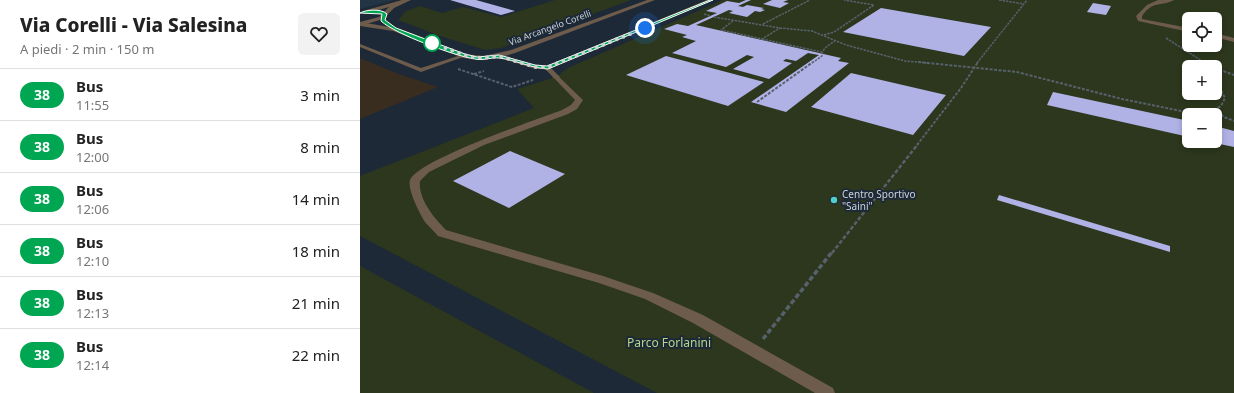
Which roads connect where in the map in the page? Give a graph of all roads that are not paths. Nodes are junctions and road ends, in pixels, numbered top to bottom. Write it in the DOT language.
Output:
graph roads {
  1 [pos="408,0"];
  2 [pos="652,0"];
  3 [pos="711,0"];
  4 [pos="1171,0"];
  5 [pos="401,2"];
  6 [pos="362,13"];
  7 [pos="384,15"];
  8 [pos="360,24"];
  9 [pos="394,29"];
  10 [pos="1182,29"];
  11 [pos="1222,37"];
  12 [pos="1234,40"];
  13 [pos="360,45"];
  14 [pos="464,56"];
  15 [pos="499,56"];
  16 [pos="548,67"];
  17 [pos="828,393"];
  1 -- 5 [label="street"];
  2 -- 15 [label="street, Via Arcangelo Corelli"];
  3 -- 16 [label="lane, Via Arcangelo Corelli"];
  4 -- 10 [label="street"];
  5 -- 6 [label="street"];
  5 -- 7 [label="street"];
  6 -- 7 [label="street"];
  7 -- 8 [label="street"];
  7 -- 9 [label="street"];
  8 -- 9 [label="street, Via Arcangelo Corelli"];
  9 -- 14 [label="street, Via Arcangelo Corelli"];
  11 -- 12 [label="street"];
  13 -- 14 [label="lane, Via Arcangelo Corelli"];
  14 -- 15 [label="street, Via Arcangelo Corelli"];
  15 -- 16 [label="street, Via Arcangelo Corelli"];
  16 -- 17 [label="street"];
}
